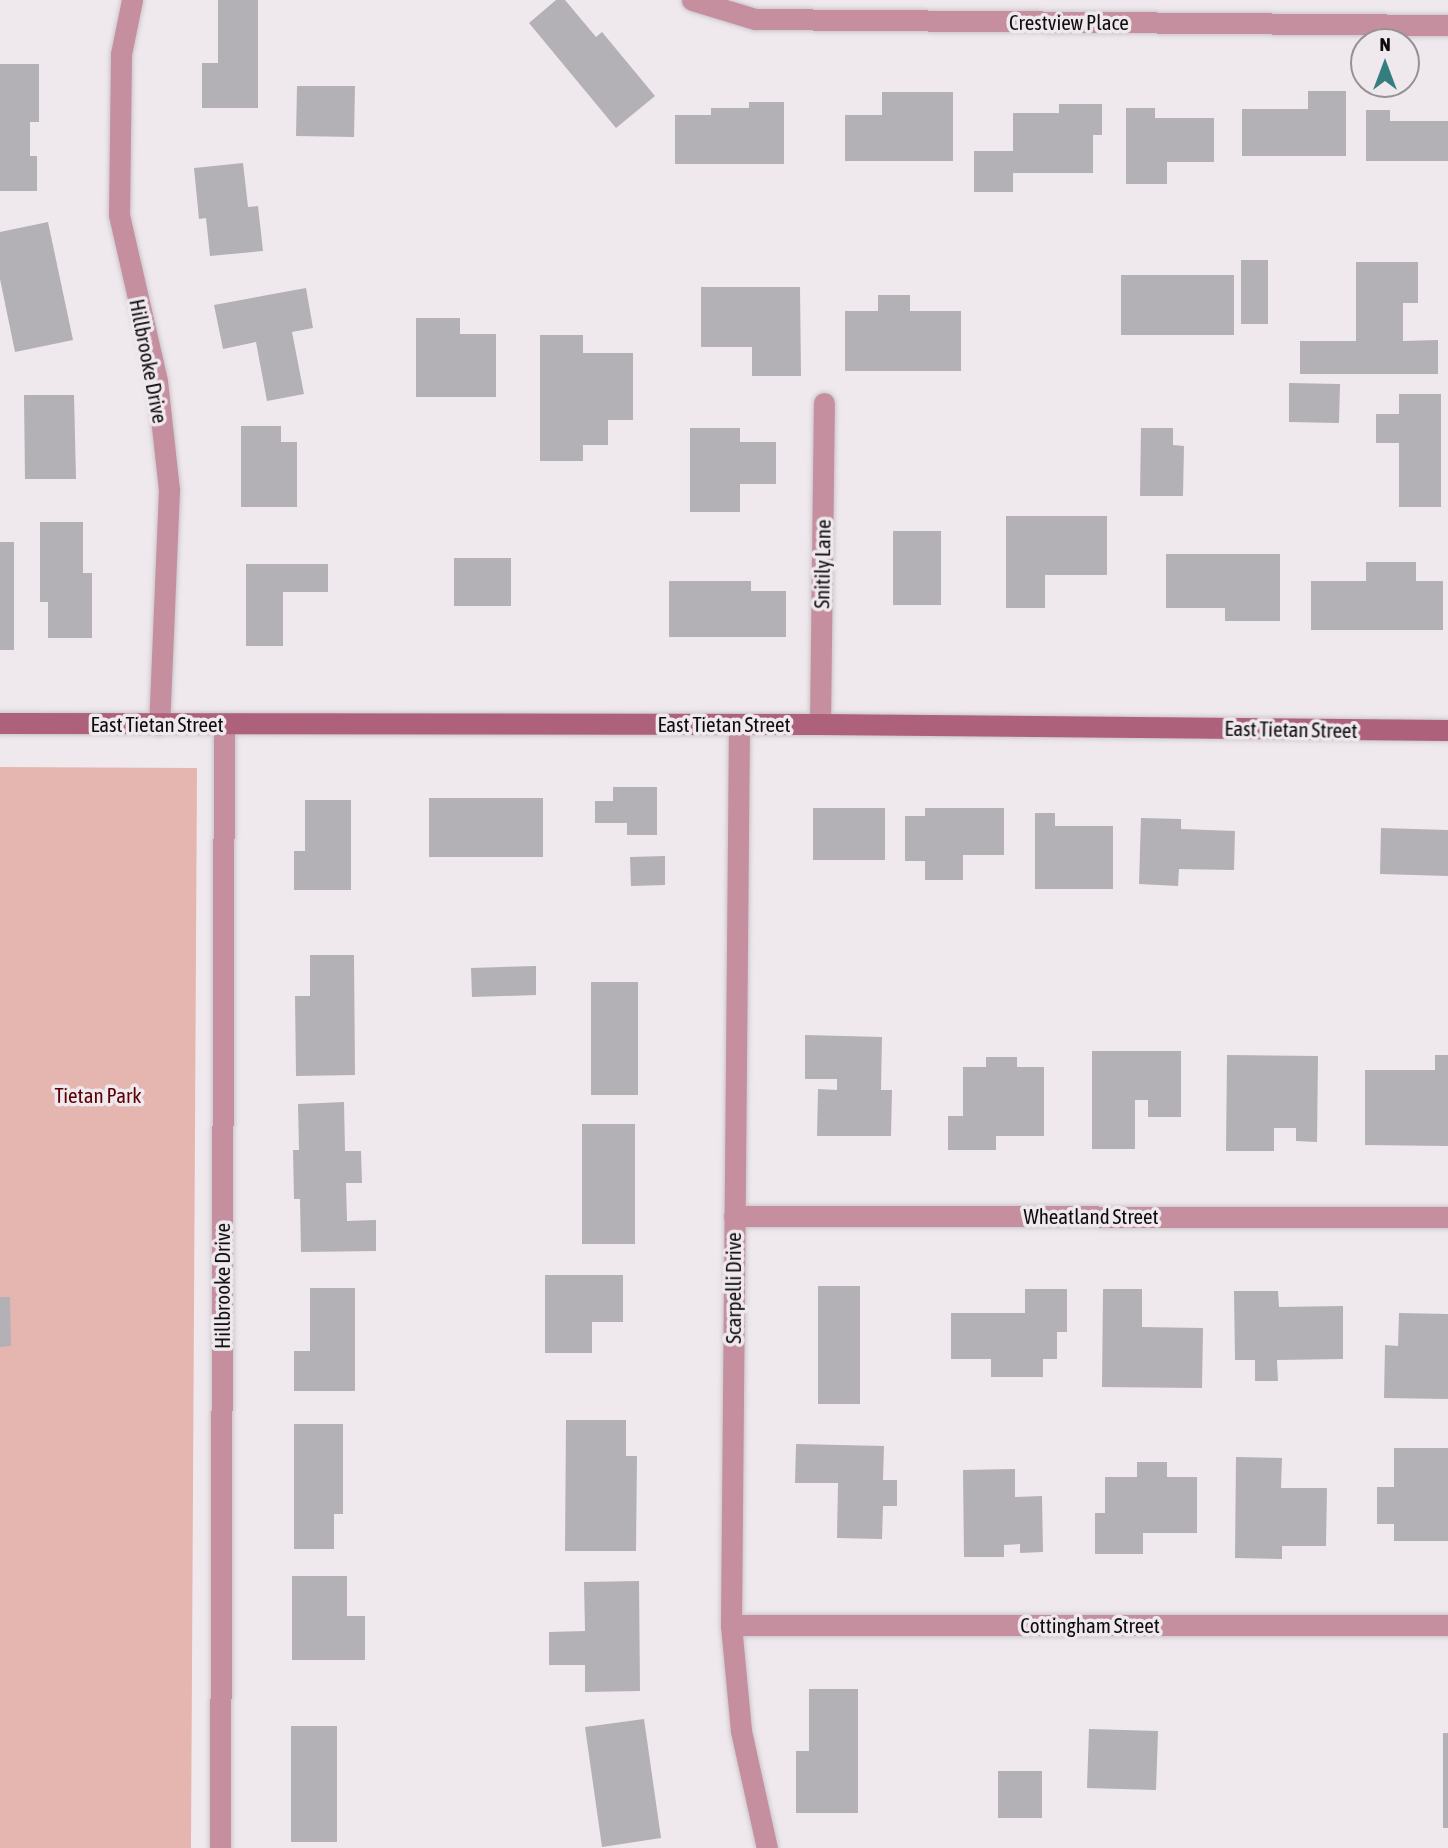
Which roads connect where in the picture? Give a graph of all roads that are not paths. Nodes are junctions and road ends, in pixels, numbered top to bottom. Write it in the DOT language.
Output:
graph roads {
  1 [pos="132,0"];
  2 [pos="692,0"];
  3 [pos="1448,25"];
  4 [pos="824,403"];
  5 [pos="0,723"];
  6 [pos="224,724"];
  7 [pos="739,724"];
  8 [pos="820,724"];
  9 [pos="159,725"];
  10 [pos="1448,730"];
  11 [pos="734,1216"];
  12 [pos="1448,1217"];
  13 [pos="731,1625"];
  14 [pos="1448,1625"];
  15 [pos="220,1848"];
  16 [pos="767,1848"];
  1 -- 9 [label="street, Hillbrooke Drive"];
  2 -- 3 [label="street, Crestview Place"];
  4 -- 8 [label="street, Snitily Lane"];
  5 -- 9 [label="main road, East Tietan Street"];
  6 -- 7 [label="main road, East Tietan Street"];
  6 -- 9 [label="main road, East Tietan Street"];
  6 -- 15 [label="street, Hillbrooke Drive"];
  7 -- 8 [label="main road, East Tietan Street"];
  7 -- 11 [label="street, Scarpelli Drive"];
  8 -- 10 [label="main road, East Tietan Street"];
  11 -- 12 [label="street, Wheatland Street"];
  11 -- 13 [label="street, Scarpelli Drive"];
  13 -- 14 [label="street, Cottingham Street"];
  13 -- 16 [label="street, Scarpelli Drive"];
}
